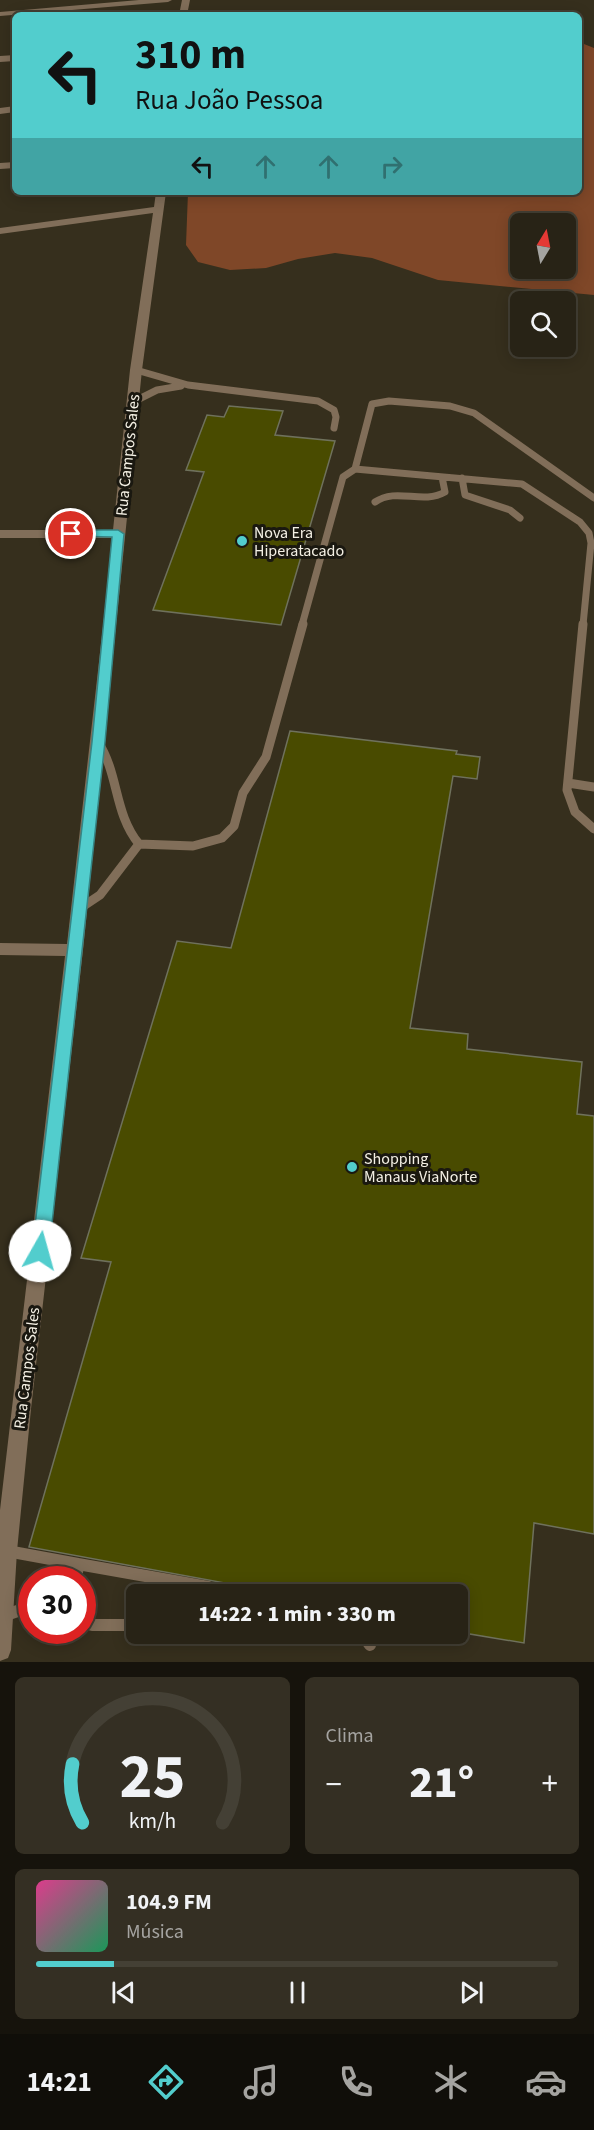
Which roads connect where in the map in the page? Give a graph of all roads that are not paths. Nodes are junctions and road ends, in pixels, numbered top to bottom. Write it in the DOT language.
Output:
graph roads {
  1 [pos="168,0"];
  2 [pos="24,12"];
  3 [pos="160,195"];
  4 [pos="158,209"];
  5 [pos="0,231"];
  6 [pos="136,370"];
  7 [pos="188,385"];
  8 [pos="133,402"];
  9 [pos="334,428"];
  10 [pos="355,469"];
  11 [pos="442,477"];
  12 [pos="462,478"];
  13 [pos="594,498"];
  14 [pos="375,502"];
  15 [pos="520,518"];
  16 [pos="0,534"];
  17 [pos="118,534"];
  18 [pos="98,742"];
  19 [pos="568,783"];
  20 [pos="594,787"];
  21 [pos="594,829"];
  22 [pos="140,844"];
  23 [pos="79,909"];
  24 [pos="0,949"];
  25 [pos="75,950"];
  26 [pos="6,1551"];
  27 [pos="78,1564"];
  28 [pos="190,1584"];
  29 [pos="18,1611"];
  30 [pos="3,1616"];
  31 [pos="96,1625"];
  32 [pos="126,1625"];
  33 [pos="0,1650"];
  1 -- 2 [label="street"];
  3 -- 4 [label="street, Rua Campos Sales"];
  4 -- 5 [label="street"];
  4 -- 6 [label="street, Rua Campos Sales"];
  6 -- 7 [label="lane"];
  6 -- 8 [label="street, Rua Campos Sales"];
  7 -- 8 [label="lane"];
  7 -- 9 [label="lane"];
  8 -- 17 [label="street, Rua Campos Sales"];
  10 -- 11 [label="lane"];
  10 -- 13 [label="lane"];
  10 -- 22 [label="lane"];
  11 -- 12 [label="lane"];
  11 -- 14 [label="lane"];
  12 -- 15 [label="lane"];
  12 -- 19 [label="lane"];
  16 -- 17 [label="street"];
  17 -- 18 [label="street, Rua Campos Sales"];
  18 -- 22 [label="lane"];
  18 -- 23 [label="street, Rua Campos Sales"];
  19 -- 20 [label="lane"];
  19 -- 21 [label="lane"];
  22 -- 23 [label="lane"];
  23 -- 25 [label="street, Rua Campos Sales"];
  24 -- 25 [label="street"];
  25 -- 26 [label="street, Rua Campos Sales"];
  26 -- 27 [label="lane"];
  26 -- 30 [label="street, Rua Campos Sales"];
  27 -- 28 [label="lane"];
  29 -- 30 [label="lane"];
  30 -- 33 [label="street, Rua Campos Sales"];
  31 -- 32 [label="lane"];
}
